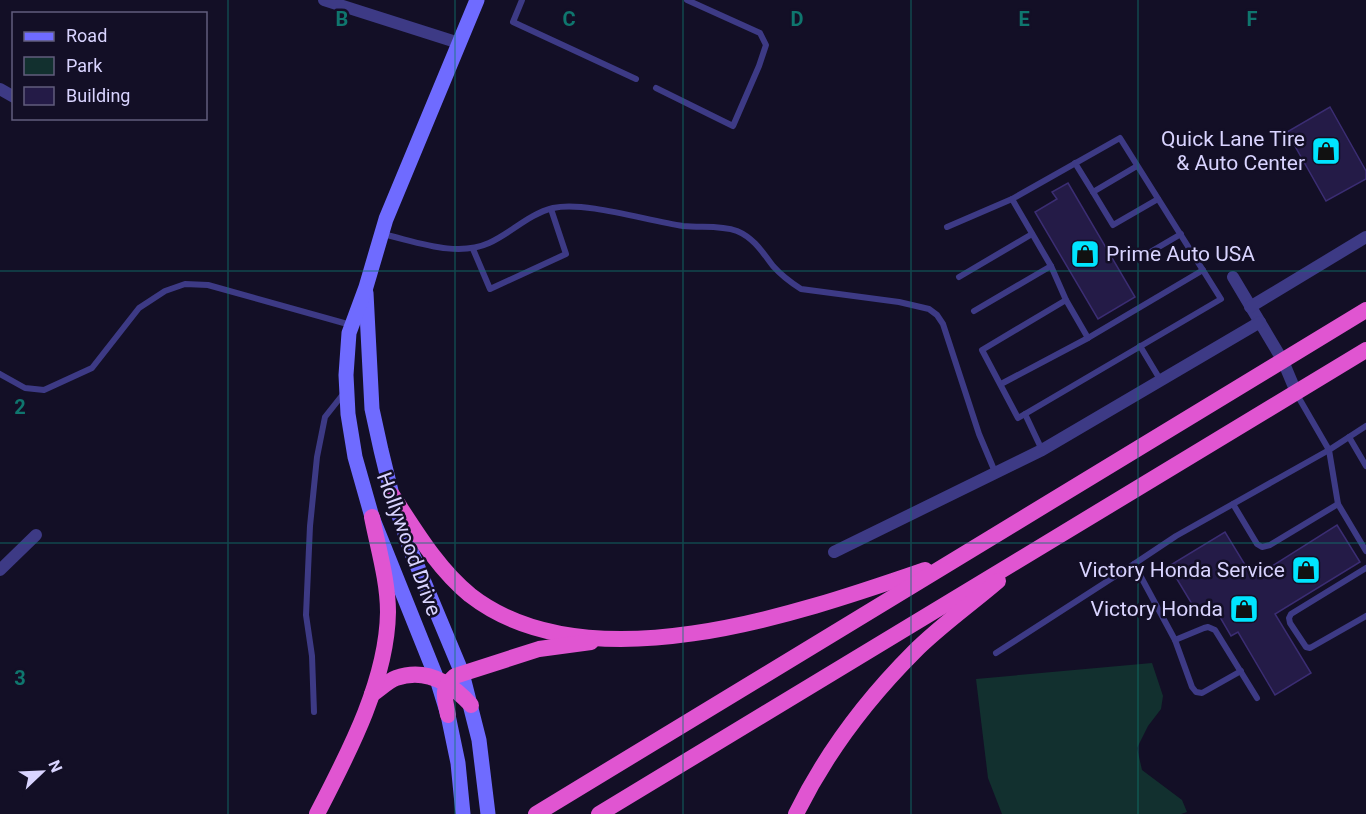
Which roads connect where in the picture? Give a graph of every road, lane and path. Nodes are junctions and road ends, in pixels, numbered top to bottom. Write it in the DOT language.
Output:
graph roads {
  1 [pos="324,0"];
  2 [pos="477,0"];
  3 [pos="522,0"];
  4 [pos="687,0"];
  5 [pos="459,43"];
  6 [pos="636,79"];
  7 [pos="656,88"];
  8 [pos="1075,163"];
  9 [pos="1137,166"];
  10 [pos="1093,192"];
  11 [pos="1012,199"];
  12 [pos="1158,199"];
  13 [pos="551,208"];
  14 [pos="947,227"];
  15 [pos="382,234"];
  16 [pos="1032,234"];
  17 [pos="1181,234"];
  18 [pos="1366,237"];
  19 [pos="473,249"];
  20 [pos="1140,258"];
  21 [pos="1051,266"];
  22 [pos="1203,270"];
  23 [pos="959,277"];
  24 [pos="1233,277"];
  25 [pos="366,288"];
  26 [pos="1066,300"];
  27 [pos="1251,307"];
  28 [pos="1366,310"];
  29 [pos="974,311"];
  30 [pos="1260,322"];
  31 [pos="352,325"];
  32 [pos="1088,338"];
  33 [pos="1140,346"];
  34 [pos="1366,350"];
  35 [pos="1283,361"];
  36 [pos="0,374"];
  37 [pos="1161,381"];
  38 [pos="1000,384"];
  39 [pos="346,390"];
  40 [pos="1296,392"];
  41 [pos="1025,414"];
  42 [pos="1366,426"];
  43 [pos="1348,437"];
  44 [pos="1042,450"];
  45 [pos="1329,450"];
  46 [pos="1366,466"];
  47 [pos="995,472"];
  48 [pos="392,495"];
  49 [pos="1233,504"];
  50 [pos="1338,504"];
  51 [pos="372,517"];
  52 [pos="36,535"];
  53 [pos="1040,546"];
  54 [pos="1366,551"];
  55 [pos="834,552"];
  56 [pos="955,560"];
  57 [pos="1134,564"];
  58 [pos="1366,568"];
  59 [pos="0,570"];
  60 [pos="1366,616"];
  61 [pos="609,639"];
  62 [pos="1175,640"];
  63 [pos="996,653"];
  64 [pos="1240,671"];
  65 [pos="462,673"];
  66 [pos="442,681"];
  67 [pos="372,694"];
  68 [pos="1257,698"];
  69 [pos="471,705"];
  70 [pos="314,712"];
  71 [pos="448,715"];
  72 [pos="317,814"];
  73 [pos="463,814"];
  74 [pos="488,814"];
  75 [pos="536,814"];
  76 [pos="599,814"];
  77 [pos="796,814"];
  1 -- 5 [label="street"];
  2 -- 5 [label="main road, Hollywood Drive"];
  3 -- 6 [label="lane"];
  4 -- 7 [label="lane"];
  5 -- 15 [label="main road, Hollywood Drive"];
  8 -- 9 [label="lane"];
  8 -- 10 [label="lane"];
  8 -- 11 [label="lane"];
  9 -- 10 [label="lane"];
  9 -- 12 [label="lane"];
  10 -- 12 [label="lane"];
  11 -- 14 [label="lane"];
  11 -- 16 [label="lane"];
  12 -- 17 [label="lane"];
  13 -- 19 [label="lane"];
  13 -- 19 [label="lane"];
  13 -- 47 [label="lane"];
  15 -- 19 [label="lane"];
  15 -- 25 [label="main road, Hollywood Drive"];
  16 -- 21 [label="lane"];
  16 -- 23 [label="lane"];
  17 -- 20 [label="lane"];
  17 -- 22 [label="lane"];
  18 -- 27 [label="street"];
  21 -- 26 [label="lane"];
  21 -- 29 [label="lane"];
  22 -- 32 [label="lane"];
  22 -- 33 [label="lane"];
  24 -- 27 [label="street"];
  25 -- 31 [label="main road, Hollywood Drive"];
  25 -- 48 [label="main road, Hollywood Drive"];
  26 -- 32 [label="lane"];
  26 -- 38 [label="lane"];
  27 -- 30 [label="street"];
  28 -- 35 [label="highway"];
  30 -- 35 [label="street"];
  30 -- 37 [label="street"];
  31 -- 36 [label="lane"];
  31 -- 39 [label="main road, Hollywood Drive"];
  32 -- 38 [label="lane"];
  33 -- 37 [label="lane"];
  33 -- 41 [label="lane"];
  34 -- 40 [label="highway"];
  35 -- 40 [label="street"];
  35 -- 56 [label="highway"];
  37 -- 44 [label="street"];
  38 -- 41 [label="lane"];
  39 -- 51 [label="main road, Hollywood Drive"];
  39 -- 70 [label="lane"];
  40 -- 45 [label="lane"];
  40 -- 53 [label="highway"];
  41 -- 44 [label="lane"];
  42 -- 43 [label="lane"];
  43 -- 45 [label="lane"];
  43 -- 46 [label="lane"];
  44 -- 47 [label="street"];
  45 -- 49 [label="lane"];
  45 -- 50 [label="lane"];
  47 -- 55 [label="street"];
  48 -- 61 [label="highway"];
  48 -- 65 [label="main road, Hollywood Drive"];
  49 -- 50 [label="lane"];
  49 -- 57 [label="lane"];
  50 -- 54 [label="lane"];
  51 -- 66 [label="main road, Hollywood Drive"];
  51 -- 67 [label="highway"];
  52 -- 59 [label="street"];
  53 -- 76 [label="highway"];
  53 -- 77 [label="highway"];
  56 -- 61 [label="highway"];
  56 -- 75 [label="highway"];
  57 -- 62 [label="lane"];
  57 -- 63 [label="lane"];
  58 -- 60 [label="lane"];
  61 -- 65 [label="highway"];
  62 -- 64 [label="lane"];
  62 -- 64 [label="lane"];
  64 -- 68 [label="lane"];
  65 -- 66 [label="highway"];
  65 -- 69 [label="main road, Hollywood Drive"];
  66 -- 67 [label="highway"];
  66 -- 69 [label="highway"];
  66 -- 71 [label="highway"];
  67 -- 72 [label="highway"];
  69 -- 74 [label="main road, Hollywood Drive"];
  71 -- 73 [label="main road"];
}
